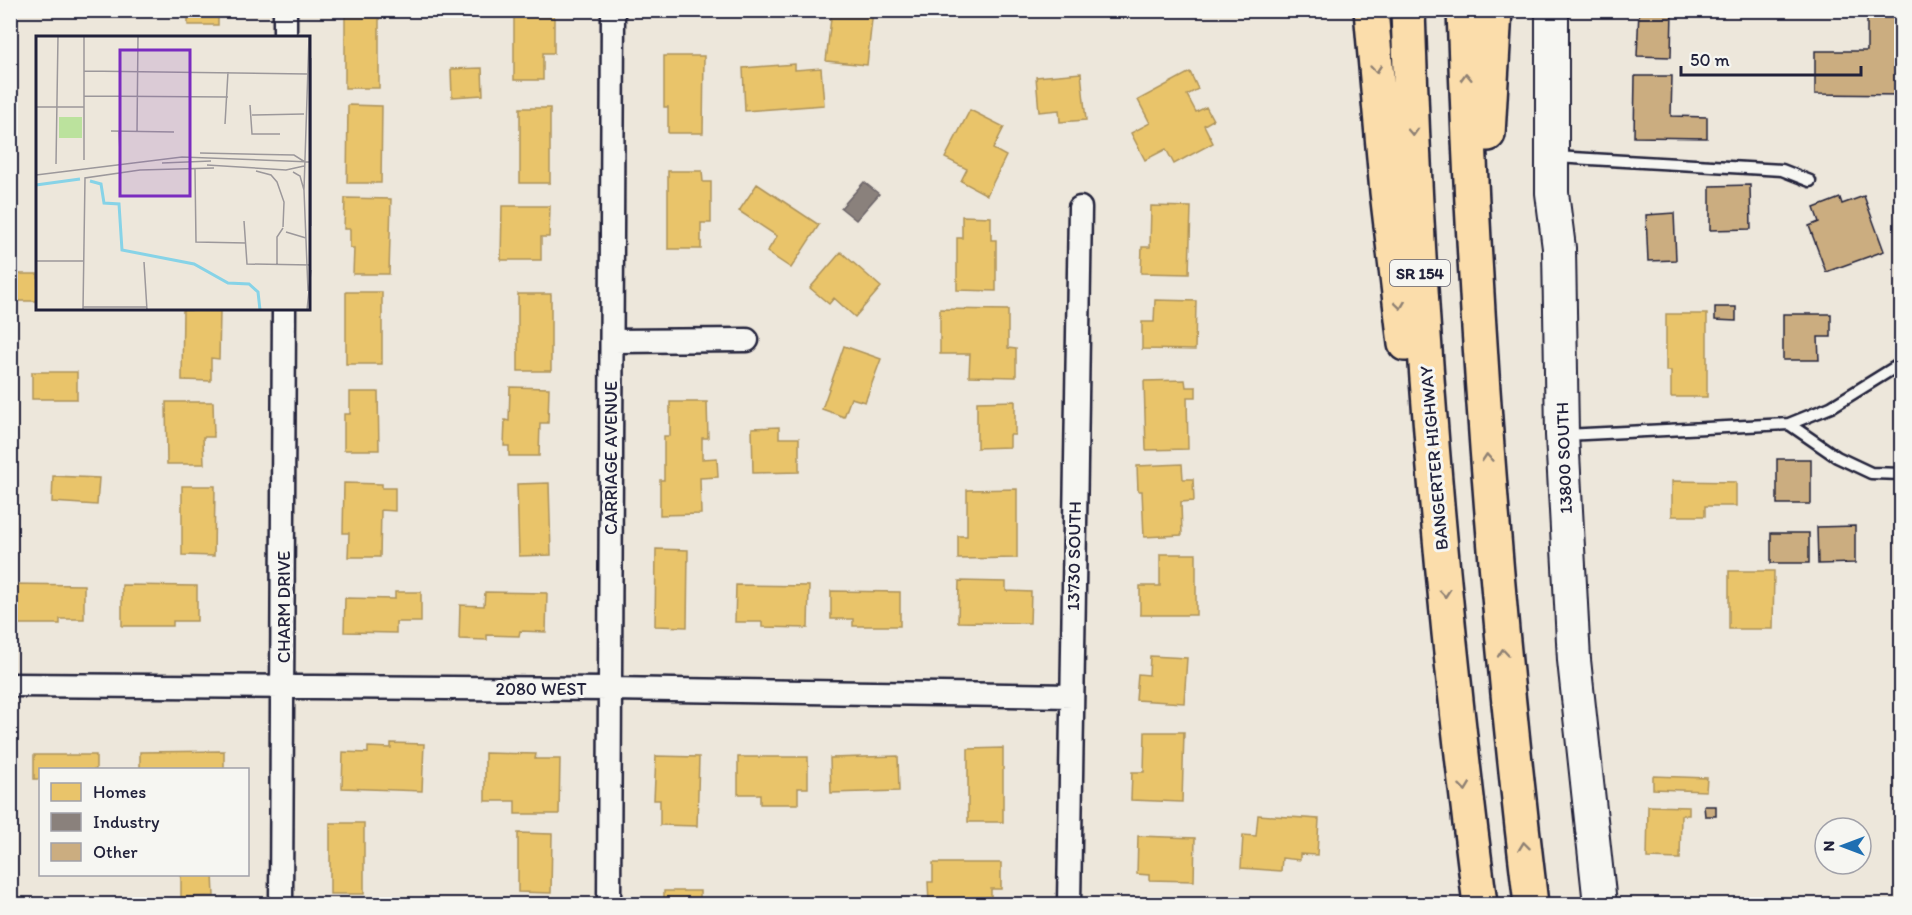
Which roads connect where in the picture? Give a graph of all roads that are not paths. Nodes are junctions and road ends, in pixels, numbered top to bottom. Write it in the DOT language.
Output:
graph roads {
  1 [pos="285,10"];
  2 [pos="613,10"];
  3 [pos="1371,10"];
  4 [pos="1408,10"];
  5 [pos="1464,10"];
  6 [pos="1495,10"];
  7 [pos="1552,10"];
  8 [pos="285,36"];
  9 [pos="1552,156"];
  10 [pos="1810,181"];
  11 [pos="1080,207"];
  12 [pos="284,310"];
  13 [pos="747,340"];
  14 [pos="612,341"];
  15 [pos="1902,363"];
  16 [pos="1483,408"];
  17 [pos="1789,424"];
  18 [pos="1562,435"];
  19 [pos="1902,474"];
  20 [pos="1439,534"];
  21 [pos="10,685"];
  22 [pos="283,688"];
  23 [pos="609,689"];
  24 [pos="1072,696"];
  25 [pos="282,904"];
  26 [pos="609,904"];
  27 [pos="1069,904"];
  28 [pos="1480,904"];
  29 [pos="1531,904"];
  30 [pos="1600,904"];
  1 -- 8 [label="street"];
  2 -- 14 [label="street, CARRIAGE AVENUE"];
  3 -- 20 [label="highway, one-way"];
  4 -- 20 [label="highway, BANGERTER HIGHWAY / SR 154, one-way"];
  16 -- 5 [label="highway, SR 154, one-way"];
  6 -- 16 [label="highway"];
  7 -- 9 [label="street, 13800 SOUTH"];
  9 -- 10 [label="lane"];
  9 -- 18 [label="street, 13800 SOUTH"];
  11 -- 24 [label="street, 13730 SOUTH"];
  12 -- 22 [label="street, CHARM DRIVE"];
  13 -- 14 [label="street"];
  14 -- 23 [label="street, CARRIAGE AVENUE"];
  15 -- 17 [label="lane"];
  29 -- 16 [label="highway, SR 154, one-way"];
  17 -- 18 [label="lane"];
  17 -- 19 [label="lane"];
  18 -- 30 [label="street, 13800 SOUTH"];
  20 -- 28 [label="highway, BANGERTER HIGHWAY / SR 154, one-way"];
  21 -- 22 [label="street, 2080 WEST"];
  22 -- 23 [label="street, 2080 WEST"];
  22 -- 25 [label="street, CHARM DRIVE"];
  23 -- 24 [label="street, 2080 WEST"];
  23 -- 26 [label="street, CARRIAGE AVENUE"];
  24 -- 27 [label="street, 13730 SOUTH"];
}
